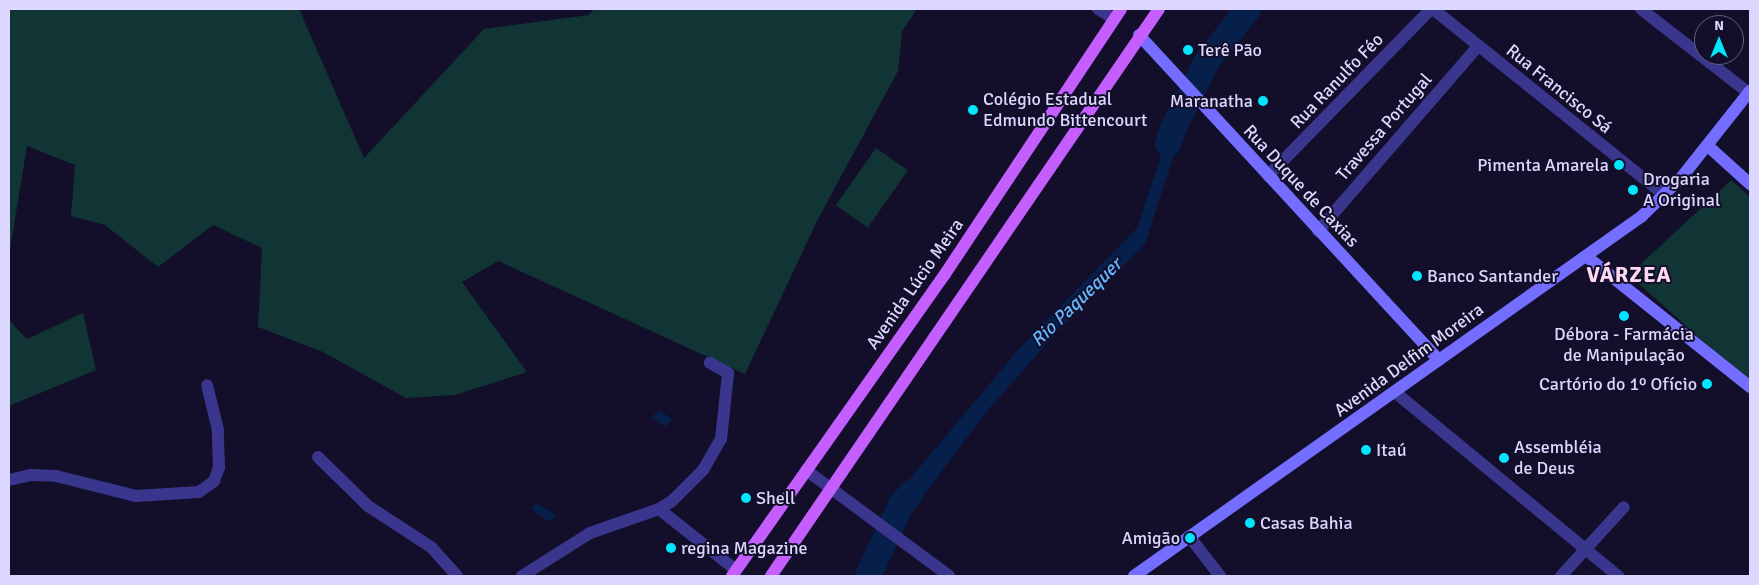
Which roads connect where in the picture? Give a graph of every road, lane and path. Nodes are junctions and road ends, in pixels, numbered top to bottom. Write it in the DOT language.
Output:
graph roads {
  1 [pos="1098,9"];
  2 [pos="1159,9"];
  3 [pos="1432,9"];
  4 [pos="1641,9"];
  5 [pos="1118,14"];
  6 [pos="1139,35"];
  7 [pos="1478,46"];
  8 [pos="1749,92"];
  9 [pos="1708,146"];
  10 [pos="1268,176"];
  11 [pos="1750,184"];
  12 [pos="1664,195"];
  13 [pos="1318,231"];
  14 [pos="1586,256"];
  15 [pos="1439,360"];
  16 [pos="710,363"];
  17 [pos="207,385"];
  18 [pos="1750,387"];
  19 [pos="1396,393"];
  20 [pos="318,456"];
  21 [pos="806,470"];
  22 [pos="9,480"];
  23 [pos="830,486"];
  24 [pos="1624,507"];
  25 [pos="659,509"];
  26 [pos="1189,536"];
  27 [pos="1585,551"];
  28 [pos="734,573"];
  29 [pos="457,576"];
  30 [pos="522,576"];
  31 [pos="772,576"];
  32 [pos="949,576"];
  33 [pos="1134,576"];
  34 [pos="1220,576"];
  35 [pos="1561,576"];
  36 [pos="1618,576"];
  1 -- 5 [label="street"];
  2 -- 6 [label="main road"];
  3 -- 7 [label="street, Rua Francisco Sá"];
  3 -- 10 [label="street, Rua Ranulfo Féo"];
  4 -- 8 [label="street"];
  5 -- 21 [label="main road, Avenida Lúcio Meira"];
  6 -- 10 [label="main road, Rua Duque de Caxias"];
  6 -- 23 [label="main road"];
  7 -- 12 [label="street, Rua Francisco Sá"];
  7 -- 13 [label="street, Travessa Portugal"];
  8 -- 9 [label="main road, Avenida Delfim Moreira"];
  9 -- 11 [label="main road"];
  9 -- 12 [label="main road, Avenida Delfim Moreira"];
  10 -- 13 [label="main road, Rua Duque de Caxias"];
  12 -- 14 [label="main road, Avenida Delfim Moreira"];
  13 -- 15 [label="main road, Rua Duque de Caxias"];
  14 -- 15 [label="main road, Avenida Delfim Moreira"];
  14 -- 18 [label="main road"];
  15 -- 19 [label="main road, Avenida Delfim Moreira"];
  16 -- 25 [label="street"];
  17 -- 22 [label="street"];
  19 -- 26 [label="main road, Avenida Delfim Moreira"];
  19 -- 27 [label="street"];
  20 -- 29 [label="street"];
  21 -- 23 [label="street"];
  21 -- 28 [label="main road, Avenida Lúcio Meira"];
  23 -- 31 [label="main road"];
  23 -- 32 [label="street"];
  24 -- 27 [label="street"];
  25 -- 28 [label="street"];
  25 -- 30 [label="street"];
  26 -- 33 [label="main road, Avenida Delfim Moreira"];
  26 -- 34 [label="street"];
  27 -- 35 [label="street"];
  27 -- 36 [label="street"];
}
